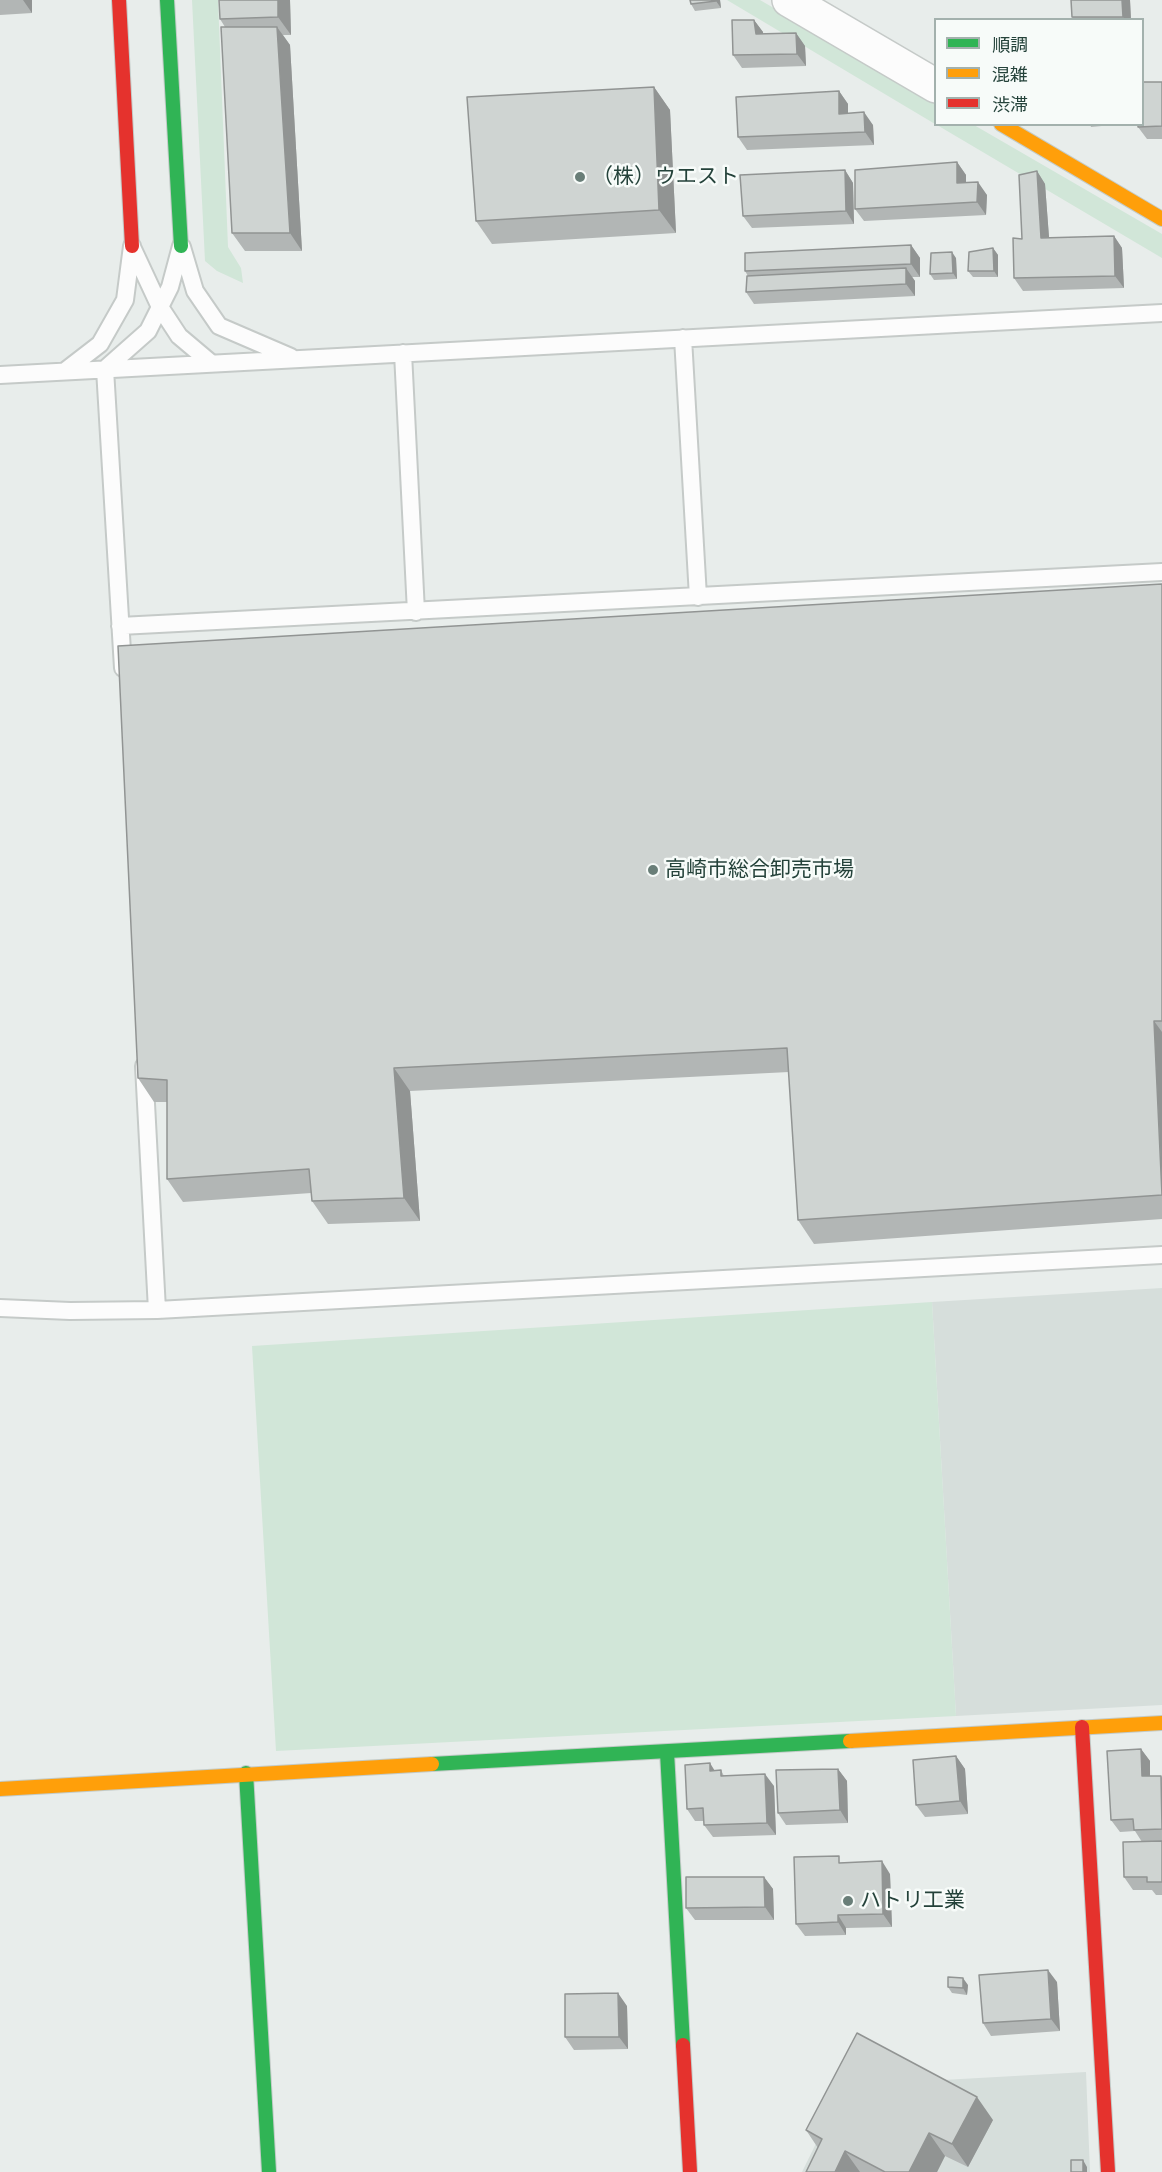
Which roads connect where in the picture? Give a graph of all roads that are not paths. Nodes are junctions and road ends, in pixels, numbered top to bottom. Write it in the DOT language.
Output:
graph roads {
  1 [pos="119,0"];
  2 [pos="167,0"];
  3 [pos="789,0"];
  4 [pos="934,85"];
  5 [pos="1004,126"];
  6 [pos="1162,219"];
  7 [pos="132,246"];
  8 [pos="181,246"];
  9 [pos="160,307"];
  10 [pos="1162,313"];
  11 [pos="683,338"];
  12 [pos="403,353"];
  13 [pos="294,359"];
  14 [pos="211,363"];
  15 [pos="105,369"];
  16 [pos="65,371"];
  17 [pos="0,375"];
  18 [pos="1162,572"];
  19 [pos="698,597"];
  20 [pos="416,612"];
  21 [pos="120,626"];
  22 [pos="124,686"];
  23 [pos="143,1051"];
  24 [pos="1162,1255"];
  25 [pos="0,1308"];
  26 [pos="157,1310"];
  27 [pos="1162,1723"];
  28 [pos="1082,1727"];
  29 [pos="667,1752"];
  30 [pos="246,1773"];
  31 [pos="0,1789"];
  32 [pos="269,2172"];
  33 [pos="690,2172"];
  34 [pos="1108,2172"];
  1 -- 7 [label="street"];
  2 -- 8 [label="street"];
  3 -- 4 [label="street"];
  5 -- 6 [label="street"];
  7 -- 9 [label="lane"];
  7 -- 16 [label="lane"];
  8 -- 9 [label="lane"];
  8 -- 13 [label="lane"];
  9 -- 14 [label="lane"];
  9 -- 15 [label="lane"];
  10 -- 11 [label="lane"];
  11 -- 12 [label="lane"];
  11 -- 19 [label="lane"];
  12 -- 13 [label="lane"];
  12 -- 20 [label="lane"];
  13 -- 14 [label="lane"];
  14 -- 15 [label="lane"];
  15 -- 16 [label="lane"];
  15 -- 21 [label="lane"];
  16 -- 17 [label="lane"];
  18 -- 19 [label="lane"];
  19 -- 20 [label="lane"];
  20 -- 21 [label="lane"];
  21 -- 22 [label="lane"];
  23 -- 26 [label="lane"];
  24 -- 26 [label="lane"];
  25 -- 26 [label="lane"];
  27 -- 28 [label="street"];
  28 -- 29 [label="street"];
  28 -- 34 [label="street"];
  29 -- 30 [label="street"];
  29 -- 33 [label="street"];
  30 -- 31 [label="street"];
  30 -- 32 [label="street"];
}
